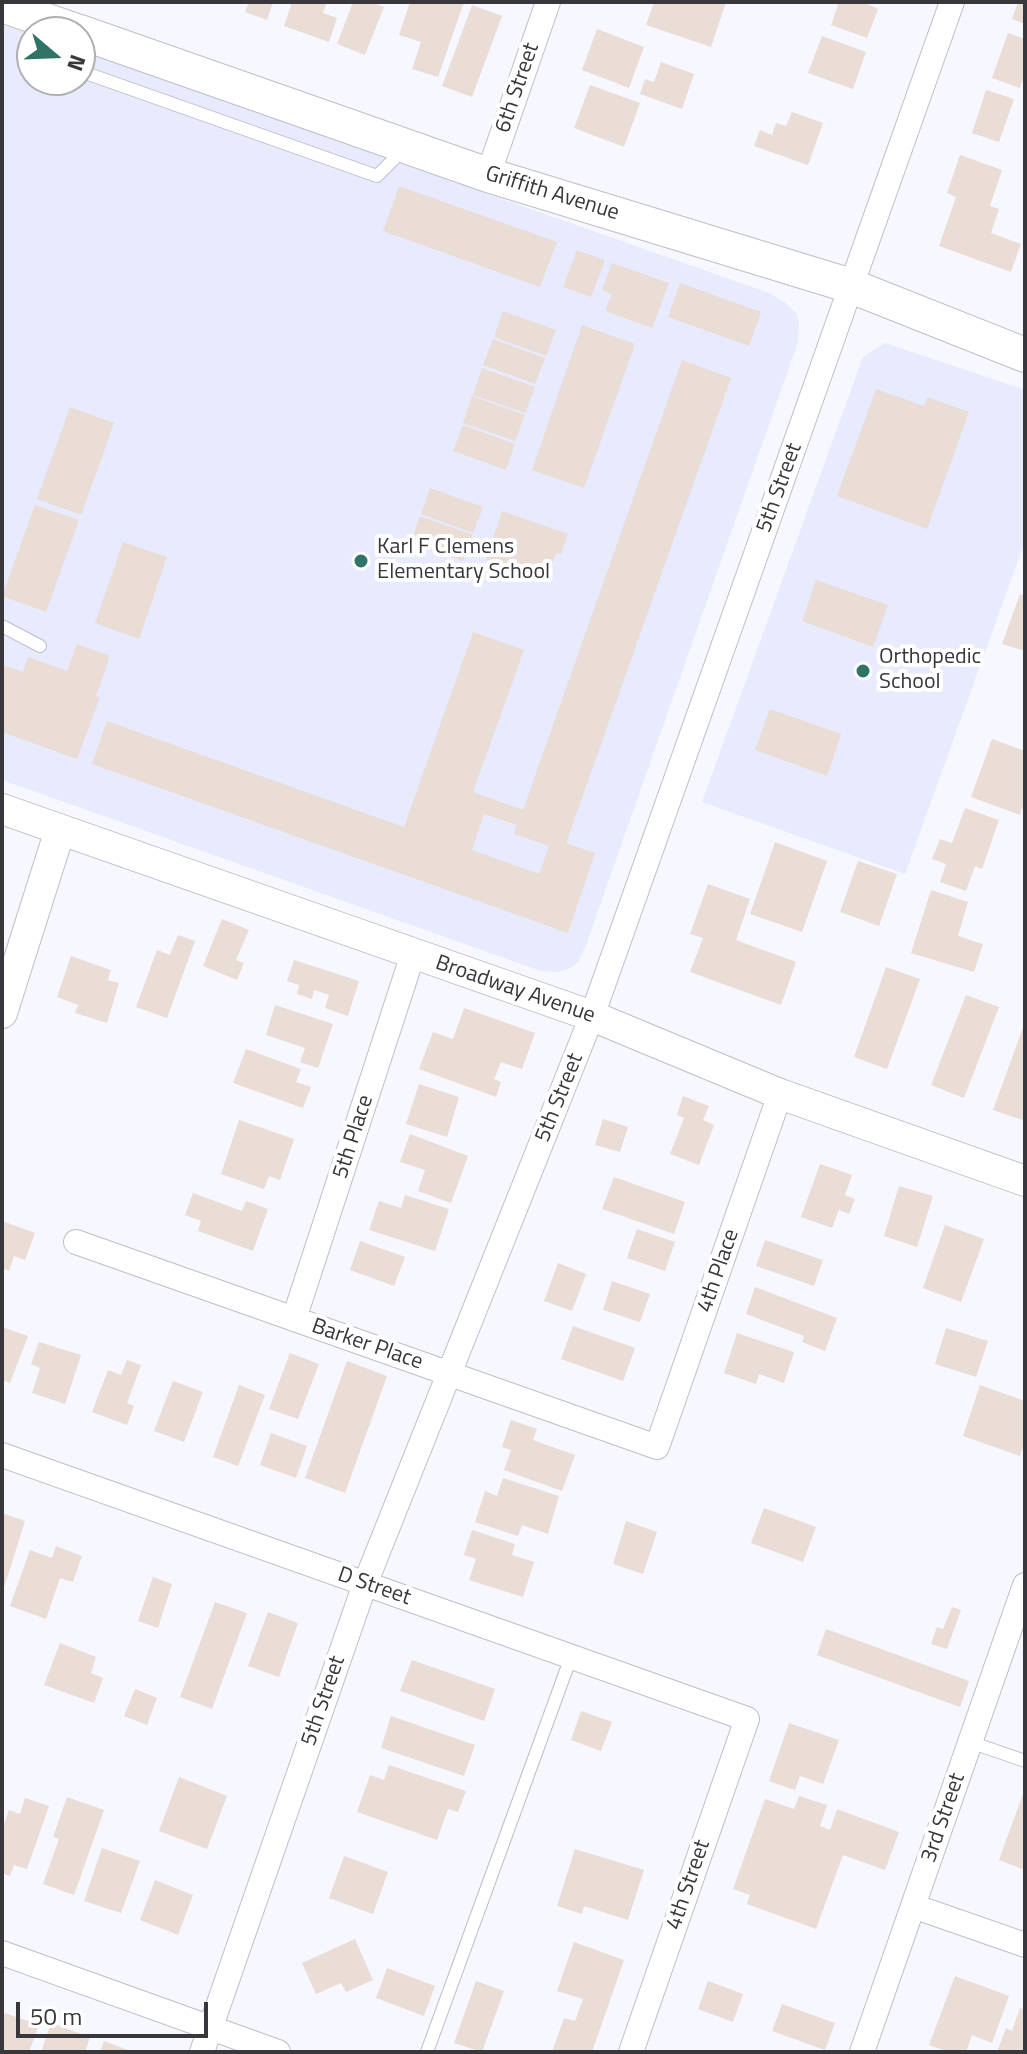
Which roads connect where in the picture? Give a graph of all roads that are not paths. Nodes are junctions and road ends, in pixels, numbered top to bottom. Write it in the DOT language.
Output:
graph roads {
  1 [pos="548,2"];
  2 [pos="952,2"];
  3 [pos="2,5"];
  4 [pos="24,16"];
  5 [pos="96,38"];
  6 [pos="96,77"];
  7 [pos="407,146"];
  8 [pos="488,175"];
  9 [pos="851,286"];
  10 [pos="1025,355"];
  11 [pos="2,626"];
  12 [pos="40,646"];
  13 [pos="2,809"];
  14 [pos="60,830"];
  15 [pos="413,954"];
  16 [pos="2,1013"];
  17 [pos="592,1016"];
  18 [pos="780,1094"];
  19 [pos="1025,1181"];
  20 [pos="76,1242"];
  21 [pos="294,1319"];
  22 [pos="451,1374"];
  23 [pos="657,1447"];
  24 [pos="2,1455"];
  25 [pos="365,1584"];
  26 [pos="1025,1586"];
  27 [pos="571,1657"];
  28 [pos="747,1719"];
  29 [pos="970,1742"];
  30 [pos="1025,1761"];
  31 [pos="913,1906"];
  32 [pos="1025,1945"];
  33 [pos="2,1953"];
  34 [pos="210,2028"];
  35 [pos="202,2052"];
  36 [pos="278,2052"];
  37 [pos="427,2052"];
  38 [pos="631,2052"];
  39 [pos="862,2052"];
  1 -- 8 [label="street, 6th Street"];
  2 -- 9 [label="street, 5th Street"];
  3 -- 4 [label="main road, Griffith Avenue"];
  5 -- 7 [label="main road, Griffith Avenue"];
  6 -- 7 [label="lane"];
  7 -- 8 [label="main road, Griffith Avenue"];
  8 -- 9 [label="main road, Griffith Avenue"];
  9 -- 10 [label="main road, Griffith Avenue"];
  9 -- 17 [label="street, 5th Street"];
  11 -- 12 [label="lane"];
  13 -- 14 [label="street, Broadway Avenue"];
  14 -- 15 [label="street, Broadway Avenue"];
  14 -- 16 [label="street"];
  15 -- 17 [label="street, Broadway Avenue"];
  15 -- 21 [label="street, 5th Place"];
  17 -- 18 [label="street, Broadway Avenue"];
  17 -- 22 [label="street, 5th Street"];
  18 -- 19 [label="street, Broadway Avenue"];
  18 -- 23 [label="street, 4th Place"];
  20 -- 21 [label="street, Barker Place"];
  21 -- 22 [label="street, Barker Place"];
  22 -- 23 [label="street, Barker Place"];
  22 -- 25 [label="street, 5th Street"];
  24 -- 25 [label="street, D Street"];
  25 -- 27 [label="street, D Street"];
  25 -- 34 [label="street, 5th Street"];
  26 -- 29 [label="street, 3rd Street"];
  27 -- 28 [label="street, D Street"];
  27 -- 37 [label="lane"];
  28 -- 38 [label="street, 4th Street"];
  29 -- 30 [label="lane"];
  29 -- 31 [label="street, 3rd Street"];
  31 -- 32 [label="street"];
  31 -- 39 [label="street, 3rd Street"];
  33 -- 34 [label="street"];
  34 -- 35 [label="street, 5th Street"];
  34 -- 36 [label="street"];
}
